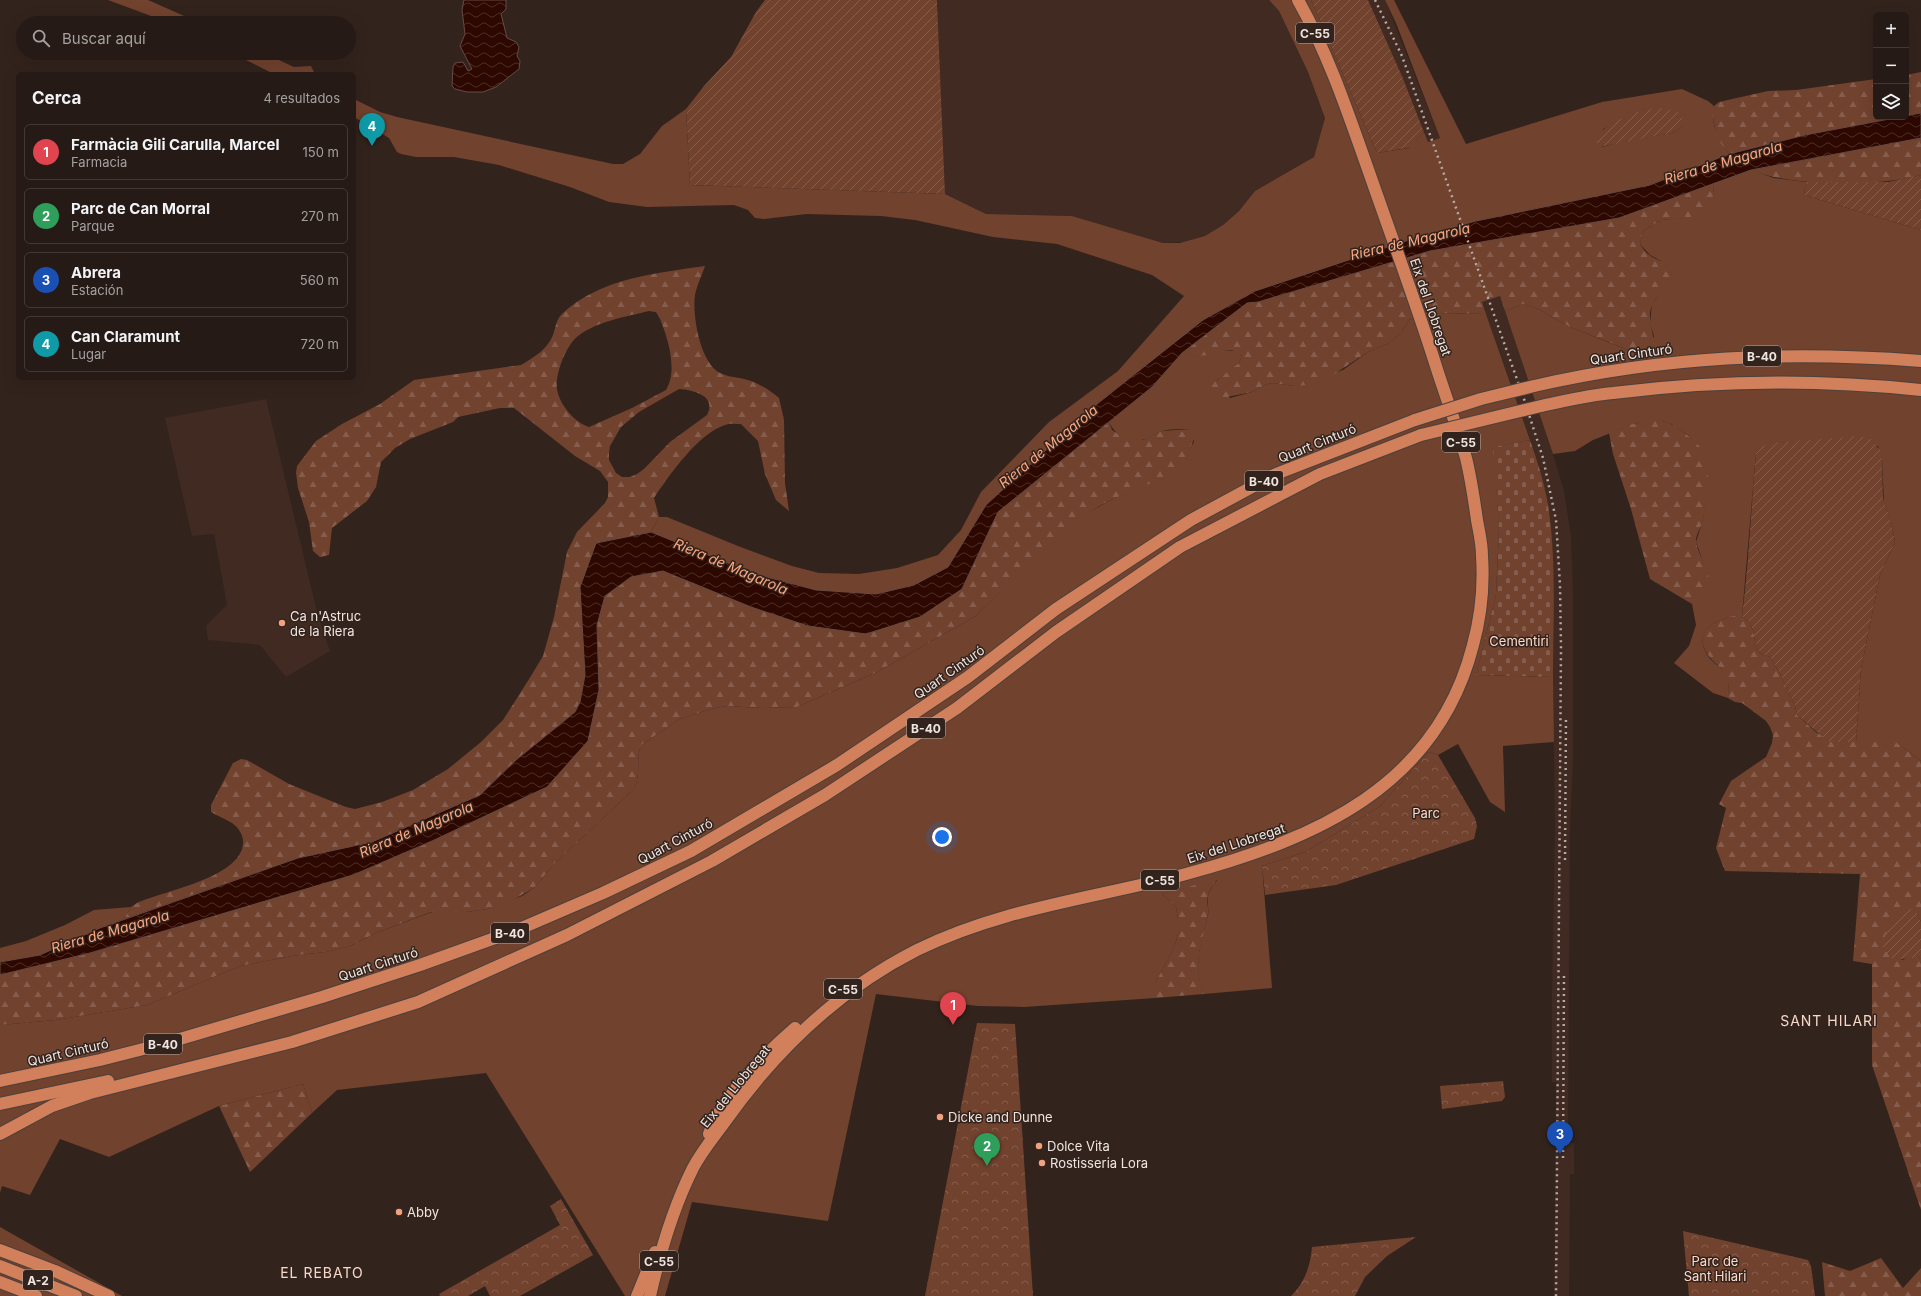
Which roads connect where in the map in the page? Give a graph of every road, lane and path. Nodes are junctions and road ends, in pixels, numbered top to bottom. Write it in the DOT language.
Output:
graph roads {
  1 [pos="1298,0"];
  2 [pos="1921,361"];
  3 [pos="1921,390"];
  4 [pos="292,1042"];
  5 [pos="0,1081"];
  6 [pos="0,1104"];
  7 [pos="0,1134"];
  8 [pos="669,1226"];
  9 [pos="0,1243"];
  10 [pos="0,1250"];
  11 [pos="28,1260"];
  12 [pos="0,1266"];
  13 [pos="0,1282"];
  14 [pos="36,1296"];
  15 [pos="76,1296"];
  16 [pos="109,1296"];
  17 [pos="637,1296"];
  18 [pos="650,1296"];
  1 -- 8 [label="highway, Eix del Llobregat / C-55"];
  2 -- 5 [label="highway, Quart Cinturó / B-40, bridge"];
  3 -- 4 [label="highway, B-40, bridge"];
  4 -- 6 [label="highway"];
  4 -- 7 [label="highway"];
  8 -- 17 [label="highway"];
  8 -- 18 [label="highway, Eix del Llobregat / C-55"];
  9 -- 11 [label="highway"];
  10 -- 11 [label="highway"];
  11 -- 16 [label="highway"];
  12 -- 15 [label="highway, A-2"];
  13 -- 14 [label="highway, A-2"];
}
